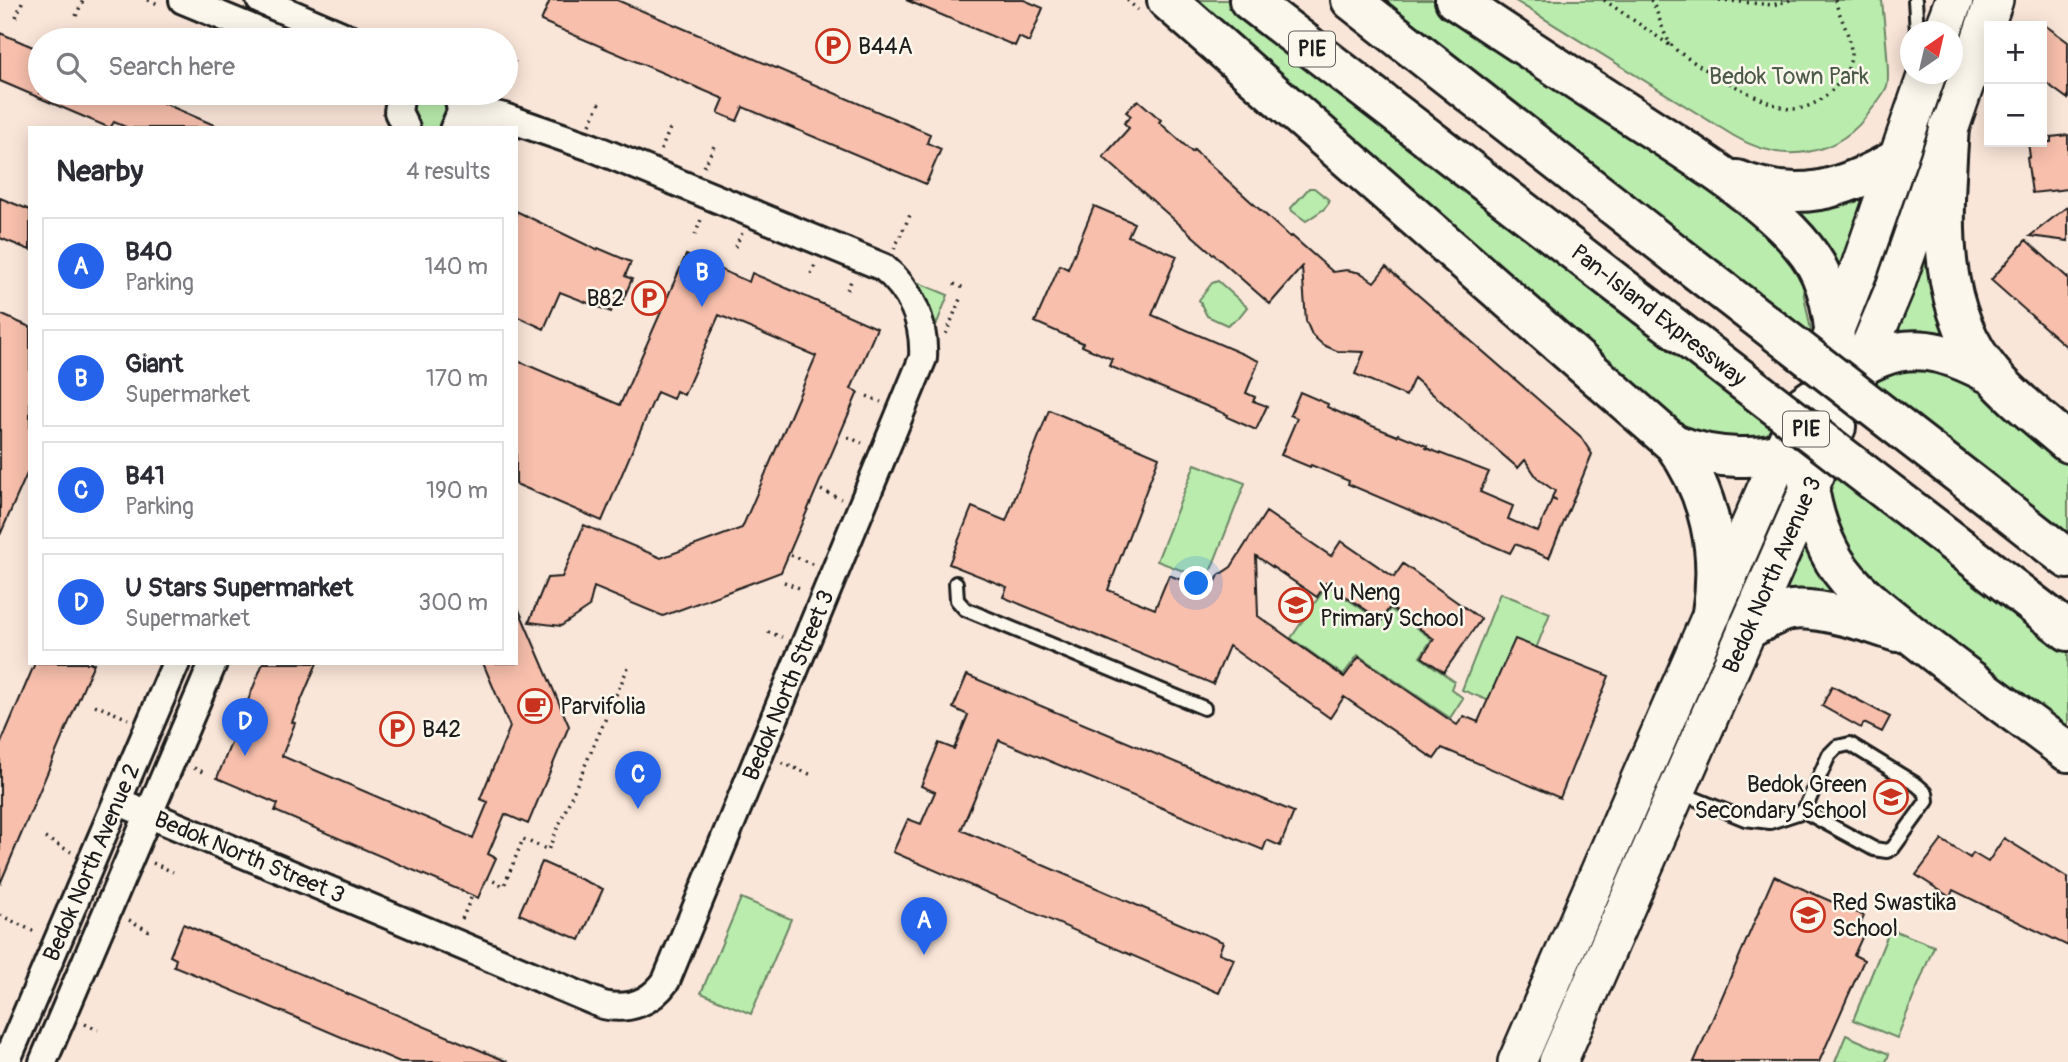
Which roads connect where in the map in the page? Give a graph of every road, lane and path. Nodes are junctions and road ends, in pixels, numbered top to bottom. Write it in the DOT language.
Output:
graph roads {
  1 [pos="23,0"];
  2 [pos="83,0"];
  3 [pos="183,0"];
  4 [pos="260,0"];
  5 [pos="1167,0"];
  6 [pos="1249,0"];
  7 [pos="1351,0"];
  8 [pos="1455,0"];
  9 [pos="1604,0"];
  10 [pos="1651,0"];
  11 [pos="1720,0"];
  12 [pos="1790,0"];
  13 [pos="1835,0"];
  14 [pos="1915,0"];
  15 [pos="1954,0"];
  16 [pos="1994,0"];
  17 [pos="76,16"];
  18 [pos="16,17"];
  19 [pos="1916,21"];
  20 [pos="1946,21"];
  21 [pos="251,28"];
  22 [pos="325,28"];
  23 [pos="1675,49"];
  24 [pos="1921,84"];
  25 [pos="601,100"];
  26 [pos="460,105"];
  27 [pos="592,119"];
  28 [pos="455,126"];
  29 [pos="457,126"];
  30 [pos="671,126"];
  31 [pos="1949,126"];
  32 [pos="664,144"];
  33 [pos="715,144"];
  34 [pos="1897,159"];
  35 [pos="704,168"];
  36 [pos="1718,173"];
  37 [pos="911,213"];
  38 [pos="703,217"];
  39 [pos="695,235"];
  40 [pos="740,237"];
  41 [pos="898,241"];
  42 [pos="735,247"];
  43 [pos="815,264"];
  44 [pos="811,274"];
  45 [pos="852,280"];
  46 [pos="954,284"];
  47 [pos="964,288"];
  48 [pos="847,290"];
  49 [pos="1833,333"];
  50 [pos="1849,374"];
  51 [pos="1992,375"];
  52 [pos="867,396"];
  53 [pos="883,402"];
  54 [pos="1802,406"];
  55 [pos="1836,427"];
  56 [pos="848,437"];
  57 [pos="2068,443"];
  58 [pos="865,444"];
  59 [pos="1674,444"];
  60 [pos="1792,449"];
  61 [pos="821,490"];
  62 [pos="1808,491"];
  63 [pos="830,494"];
  64 [pos="791,555"];
  65 [pos="2068,559"];
  66 [pos="802,560"];
  67 [pos="784,582"];
  68 [pos="956,583"];
  69 [pos="804,590"];
  70 [pos="1712,613"];
  71 [pos="1747,630"];
  72 [pos="2068,631"];
  73 [pos="768,632"];
  74 [pos="786,639"];
  75 [pos="1924,645"];
  76 [pos="630,663"];
  77 [pos="175,665"];
  78 [pos="212,665"];
  79 [pos="95,705"];
  80 [pos="1205,708"];
  81 [pos="130,719"];
  82 [pos="2068,752"];
  83 [pos="760,754"];
  84 [pos="812,775"];
  85 [pos="1676,791"];
  86 [pos="117,801"];
  87 [pos="1804,811"];
  88 [pos="149,815"];
  89 [pos="45,838"];
  90 [pos="71,851"];
  91 [pos="152,863"];
  92 [pos="173,872"];
  93 [pos="487,878"];
  94 [pos="471,898"];
  95 [pos="0,915"];
  96 [pos="126,919"];
  97 [pos="462,920"];
  98 [pos="31,930"];
  99 [pos="151,932"];
  100 [pos="6,1062"];
  101 [pos="43,1062"];
  102 [pos="1517,1062"];
  103 [pos="1558,1062"];
  1 -- 18 [label="path"];
  2 -- 17 [label="path"];
  3 -- 21 [label="street"];
  4 -- 22 [label="street"];
  5 -- 59 [label="highway"];
  6 -- 72 [label="highway, Pan-Island Expressway / PIE, bridge"];
  7 -- 65 [label="highway, PIE, bridge"];
  8 -- 36 [label="highway"];
  9 -- 23 [label="path"];
  10 -- 23 [label="path"];
  11 -- 12 [label="path"];
  13 -- 23 [label="path"];
  14 -- 19 [label="lane"];
  15 -- 20 [label="main road"];
  16 -- 31 [label="main road"];
  24 -- 34 [label="main road"];
  25 -- 27 [label="path"];
  26 -- 28 [label="street"];
  29 -- 83 [label="street, Bedok North Street 3"];
  30 -- 32 [label="path"];
  31 -- 50 [label="main road"];
  31 -- 51 [label="highway"];
  33 -- 35 [label="path"];
  34 -- 36 [label="highway"];
  34 -- 49 [label="main road"];
  36 -- 49 [label="highway"];
  37 -- 41 [label="path"];
  38 -- 39 [label="path"];
  40 -- 42 [label="path"];
  43 -- 44 [label="path"];
  45 -- 48 [label="path"];
  46 -- 47 [label="path"];
  49 -- 50 [label="highway"];
  49 -- 54 [label="main road"];
  50 -- 51 [label="highway"];
  50 -- 54 [label="highway"];
  50 -- 55 [label="highway"];
  51 -- 57 [label="highway"];
  52 -- 53 [label="path"];
  54 -- 60 [label="highway"];
  55 -- 60 [label="highway"];
  55 -- 62 [label="main road, Bedok North Avenue 3"];
  56 -- 58 [label="path"];
  59 -- 60 [label="highway"];
  59 -- 70 [label="highway"];
  60 -- 62 [label="highway"];
  60 -- 70 [label="main road, Bedok North Avenue 3"];
  61 -- 63 [label="path"];
  62 -- 71 [label="main road, Bedok North Avenue 3"];
  62 -- 75 [label="highway"];
  64 -- 66 [label="path"];
  67 -- 69 [label="path"];
  68 -- 80 [label="lane"];
  70 -- 102 [label="main road, Bedok North Avenue 3"];
  71 -- 75 [label="highway"];
  71 -- 85 [label="main road, Bedok North Avenue 3"];
  73 -- 74 [label="path"];
  75 -- 82 [label="highway"];
  76 -- 93 [label="path"];
  77 -- 86 [label="street, Bedok North Avenue 2"];
  78 -- 88 [label="street, Bedok North Avenue 2"];
  79 -- 81 [label="path"];
  83 -- 84 [label="path"];
  83 -- 88 [label="street, Bedok North Street 3"];
  85 -- 87 [label="lane"];
  85 -- 103 [label="main road, Bedok North Avenue 3"];
  86 -- 88 [label="street, Bedok North Street 3"];
  86 -- 100 [label="street, Bedok North Avenue 2"];
  87 -- 87 [label="lane"];
  88 -- 101 [label="street, Bedok North Avenue 2"];
  89 -- 90 [label="path"];
  91 -- 92 [label="path"];
  94 -- 97 [label="path"];
  95 -- 98 [label="path"];
  96 -- 99 [label="path"];
}
